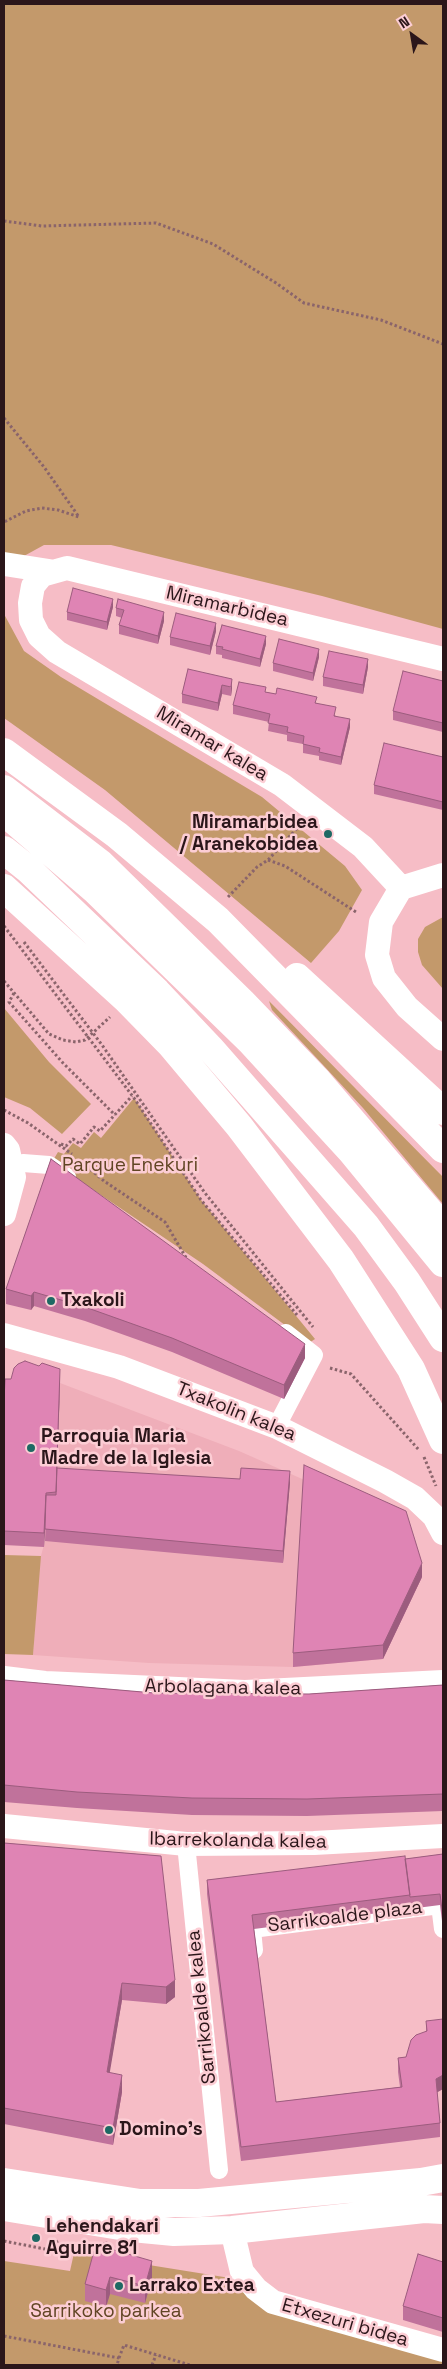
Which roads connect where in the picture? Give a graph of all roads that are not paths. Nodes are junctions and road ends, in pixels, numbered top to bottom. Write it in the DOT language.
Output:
graph roads {
  1 [pos="4,564"];
  2 [pos="49,572"];
  3 [pos="4,573"];
  4 [pos="30,603"];
  5 [pos="443,659"];
  6 [pos="4,752"];
  7 [pos="4,789"];
  8 [pos="4,812"];
  9 [pos="4,850"];
  10 [pos="443,875"];
  11 [pos="4,888"];
  12 [pos="401,888"];
  13 [pos="218,920"];
  14 [pos="443,1039"];
  15 [pos="443,1111"];
  16 [pos="4,1145"];
  17 [pos="443,1149"];
  18 [pos="23,1164"];
  19 [pos="78,1185"];
  20 [pos="4,1214"];
  21 [pos="443,1227"];
  22 [pos="443,1264"];
  23 [pos="269,1320"];
  24 [pos="4,1335"];
  25 [pos="443,1338"];
  26 [pos="281,1418"];
  27 [pos="443,1440"];
  28 [pos="443,1533"];
  29 [pos="4,1678"];
  30 [pos="443,1682"];
  31 [pos="4,1826"];
  32 [pos="443,1836"];
  33 [pos="186,1844"];
  34 [pos="443,1929"];
  35 [pos="257,1969"];
  36 [pos="219,2170"];
  37 [pos="443,2178"];
  38 [pos="4,2182"];
  39 [pos="4,2206"];
  40 [pos="443,2210"];
  41 [pos="232,2230"];
  42 [pos="443,2350"];
  1 -- 2 [label="street, Miramarbidea"];
  2 -- 4 [label="street"];
  2 -- 5 [label="street, Miramarbidea"];
  3 -- 4 [label="street"];
  4 -- 12 [label="street, Miramar kalea"];
  6 -- 13 [label="main road"];
  7 -- 21 [label="main road"];
  8 -- 22 [label="main road"];
  9 -- 25 [label="main road"];
  10 -- 12 [label="street"];
  11 -- 27 [label="main road"];
  12 -- 14 [label="street"];
  13 -- 15 [label="main road"];
  13 -- 17 [label="main road"];
  16 -- 20 [label="street"];
  18 -- 19 [label="street"];
  23 -- 26 [label="street"];
  24 -- 28 [label="street, Txakolin kalea"];
  29 -- 30 [label="street, Arbolagana kalea"];
  31 -- 33 [label="street, Ibarrekolanda kalea"];
  32 -- 33 [label="street, Ibarrekolanda kalea"];
  33 -- 36 [label="street, Sarrikoalde kalea"];
  34 -- 35 [label="street, Sarrikoalde plaza"];
  37 -- 38 [label="main road"];
  39 -- 41 [label="main road"];
  40 -- 41 [label="main road"];
  41 -- 42 [label="street, Etxezuri bidea"];
}
